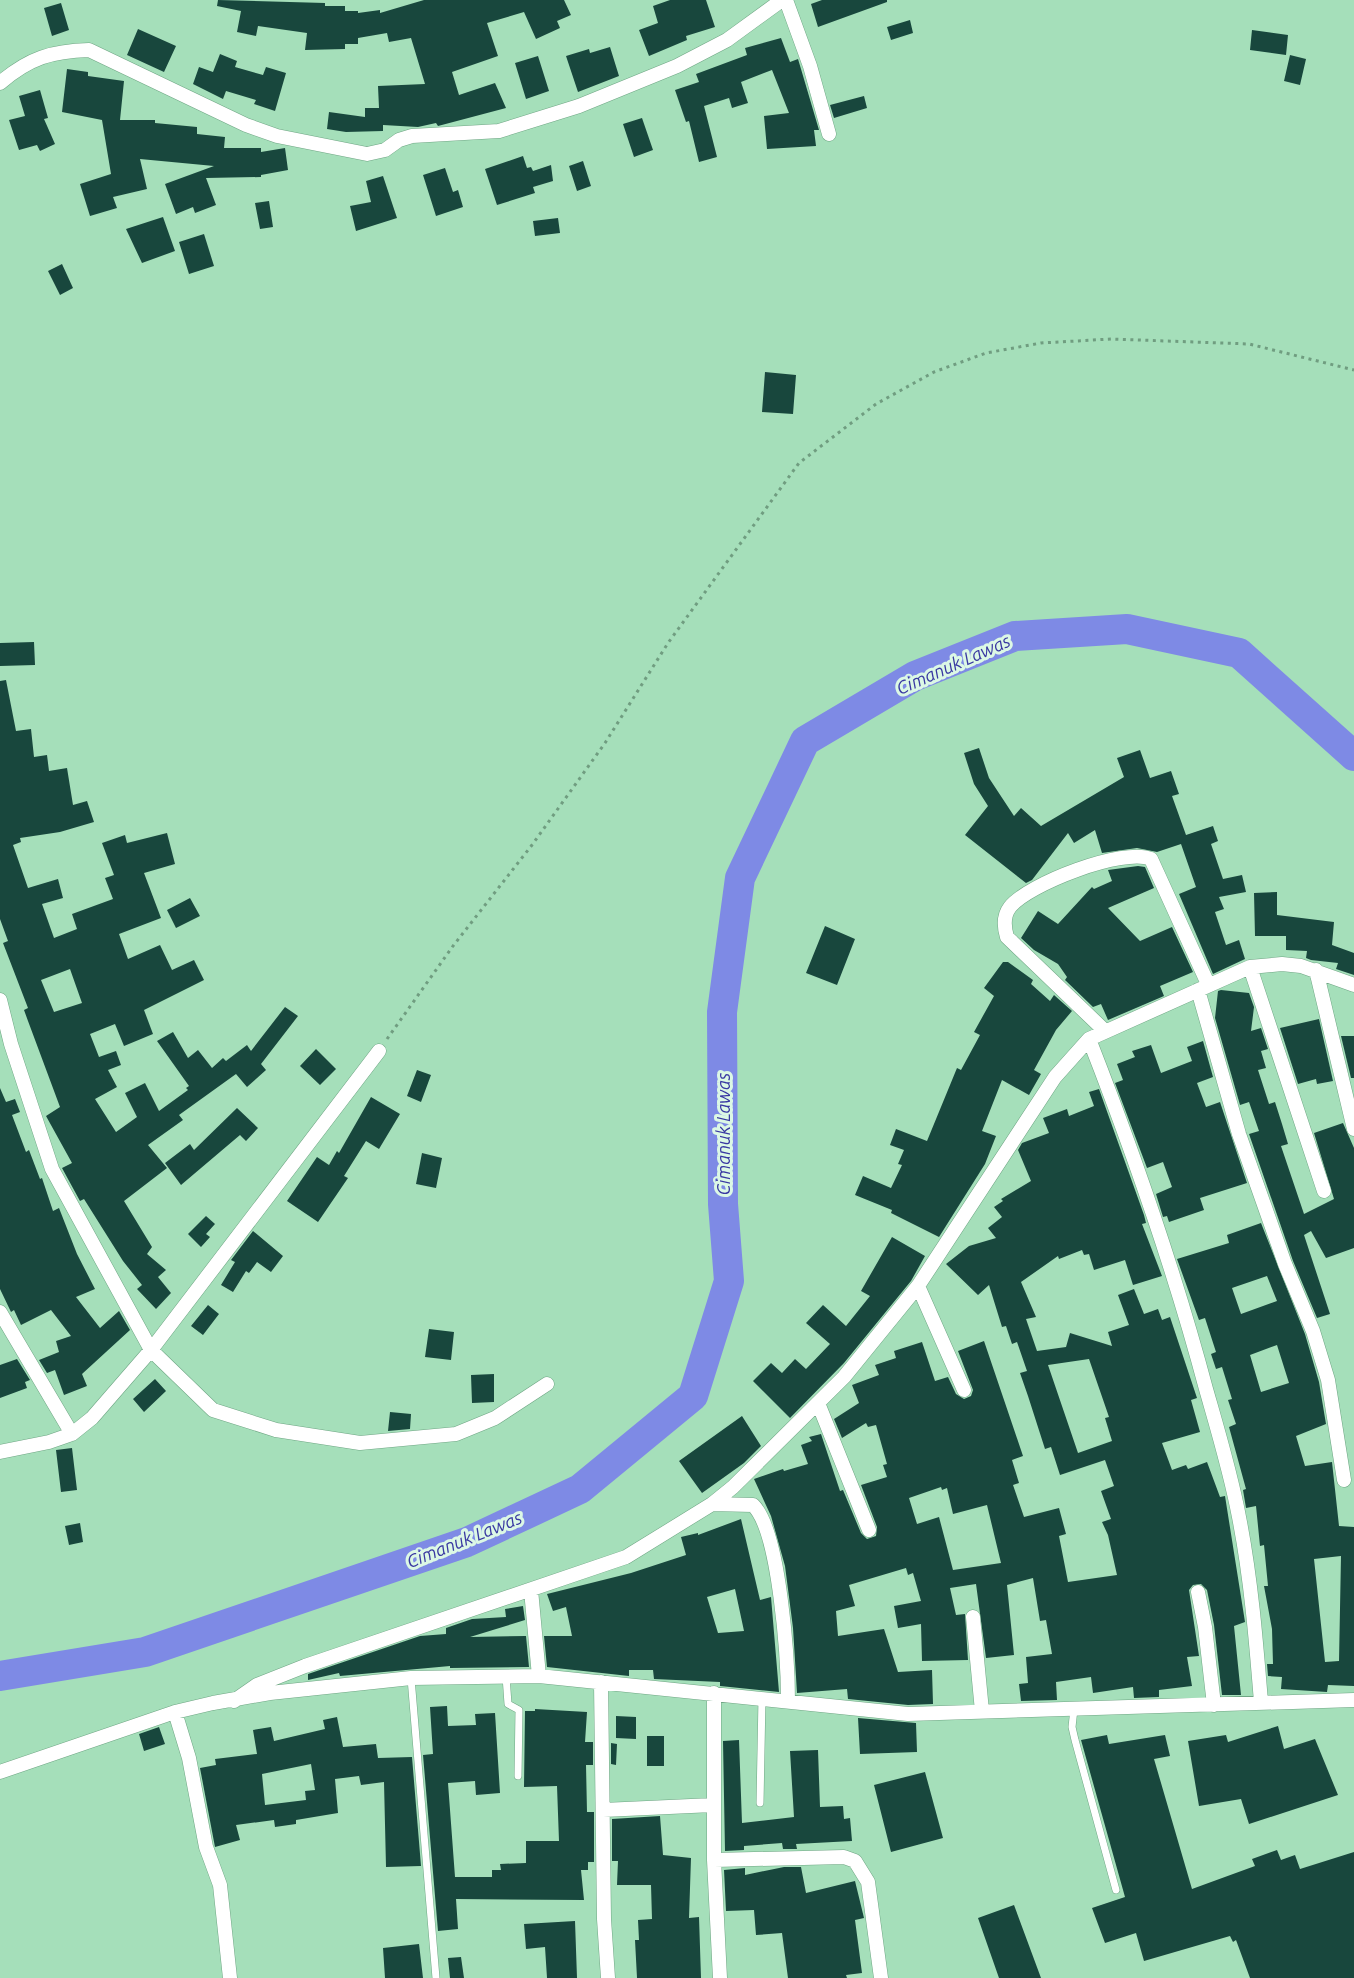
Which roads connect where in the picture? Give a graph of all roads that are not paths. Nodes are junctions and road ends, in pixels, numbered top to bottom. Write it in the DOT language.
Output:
graph roads {
  1 [pos="784,0"];
  2 [pos="0,82"];
  3 [pos="829,134"];
  4 [pos="1250,967"];
  5 [pos="1316,970"];
  6 [pos="1354,985"];
  7 [pos="1203,987"];
  8 [pos="0,1000"];
  9 [pos="1105,1031"];
  10 [pos="1089,1039"];
  11 [pos="380,1051"];
  12 [pos="1354,1129"];
  13 [pos="1324,1191"];
  14 [pos="918,1287"];
  15 [pos="0,1312"];
  16 [pos="151,1350"];
  17 [pos="547,1384"];
  18 [pos="964,1390"];
  19 [pos="818,1403"];
  20 [pos="72,1434"];
  21 [pos="0,1452"];
  22 [pos="1344,1480"];
  23 [pos="712,1504"];
  24 [pos="869,1530"];
  25 [pos="531,1590"];
  26 [pos="1198,1592"];
  27 [pos="973,1617"];
  28 [pos="506,1675"];
  29 [pos="539,1676"];
  30 [pos="411,1678"];
  31 [pos="601,1682"];
  32 [pos="714,1693"];
  33 [pos="762,1697"];
  34 [pos="1354,1700"];
  35 [pos="234,1701"];
  36 [pos="788,1701"];
  37 [pos="1261,1702"];
  38 [pos="1214,1705"];
  39 [pos="1074,1708"];
  40 [pos="982,1711"];
  41 [pos="175,1712"];
  42 [pos="0,1772"];
  43 [pos="518,1776"];
  44 [pos="760,1803"];
  45 [pos="713,1805"];
  46 [pos="603,1810"];
  47 [pos="714,1860"];
  48 [pos="1116,1890"];
  49 [pos="230,1978"];
  50 [pos="436,1978"];
  51 [pos="608,1978"];
  52 [pos="720,1978"];
  53 [pos="881,1978"];
  1 -- 2 [label="street"];
  1 -- 3 [label="street"];
  4 -- 5 [label="street"];
  4 -- 7 [label="street"];
  4 -- 13 [label="street"];
  5 -- 6 [label="street"];
  5 -- 12 [label="street"];
  7 -- 9 [label="street"];
  7 -- 9 [label="street"];
  7 -- 22 [label="street"];
  8 -- 16 [label="street"];
  9 -- 10 [label="street"];
  10 -- 14 [label="street"];
  10 -- 37 [label="street"];
  11 -- 16 [label="street"];
  14 -- 18 [label="street"];
  14 -- 19 [label="street"];
  15 -- 20 [label="street"];
  16 -- 17 [label="street"];
  16 -- 20 [label="street"];
  19 -- 23 [label="street"];
  19 -- 24 [label="street"];
  20 -- 21 [label="street"];
  23 -- 25 [label="street"];
  23 -- 36 [label="street"];
  25 -- 29 [label="street"];
  25 -- 35 [label="street"];
  26 -- 38 [label="street"];
  27 -- 40 [label="street"];
  28 -- 29 [label="street"];
  28 -- 30 [label="street"];
  28 -- 43 [label="lane"];
  29 -- 31 [label="street"];
  30 -- 35 [label="street"];
  30 -- 50 [label="lane"];
  31 -- 32 [label="street"];
  31 -- 46 [label="street"];
  32 -- 33 [label="street"];
  32 -- 45 [label="street"];
  33 -- 36 [label="street"];
  33 -- 44 [label="lane"];
  34 -- 37 [label="street"];
  35 -- 41 [label="street"];
  36 -- 40 [label="street"];
  37 -- 38 [label="street"];
  38 -- 39 [label="street"];
  39 -- 40 [label="street"];
  39 -- 48 [label="lane"];
  41 -- 42 [label="street"];
  41 -- 49 [label="street"];
  45 -- 46 [label="street"];
  45 -- 47 [label="street"];
  46 -- 51 [label="street"];
  47 -- 52 [label="street"];
  47 -- 53 [label="street"];
}
